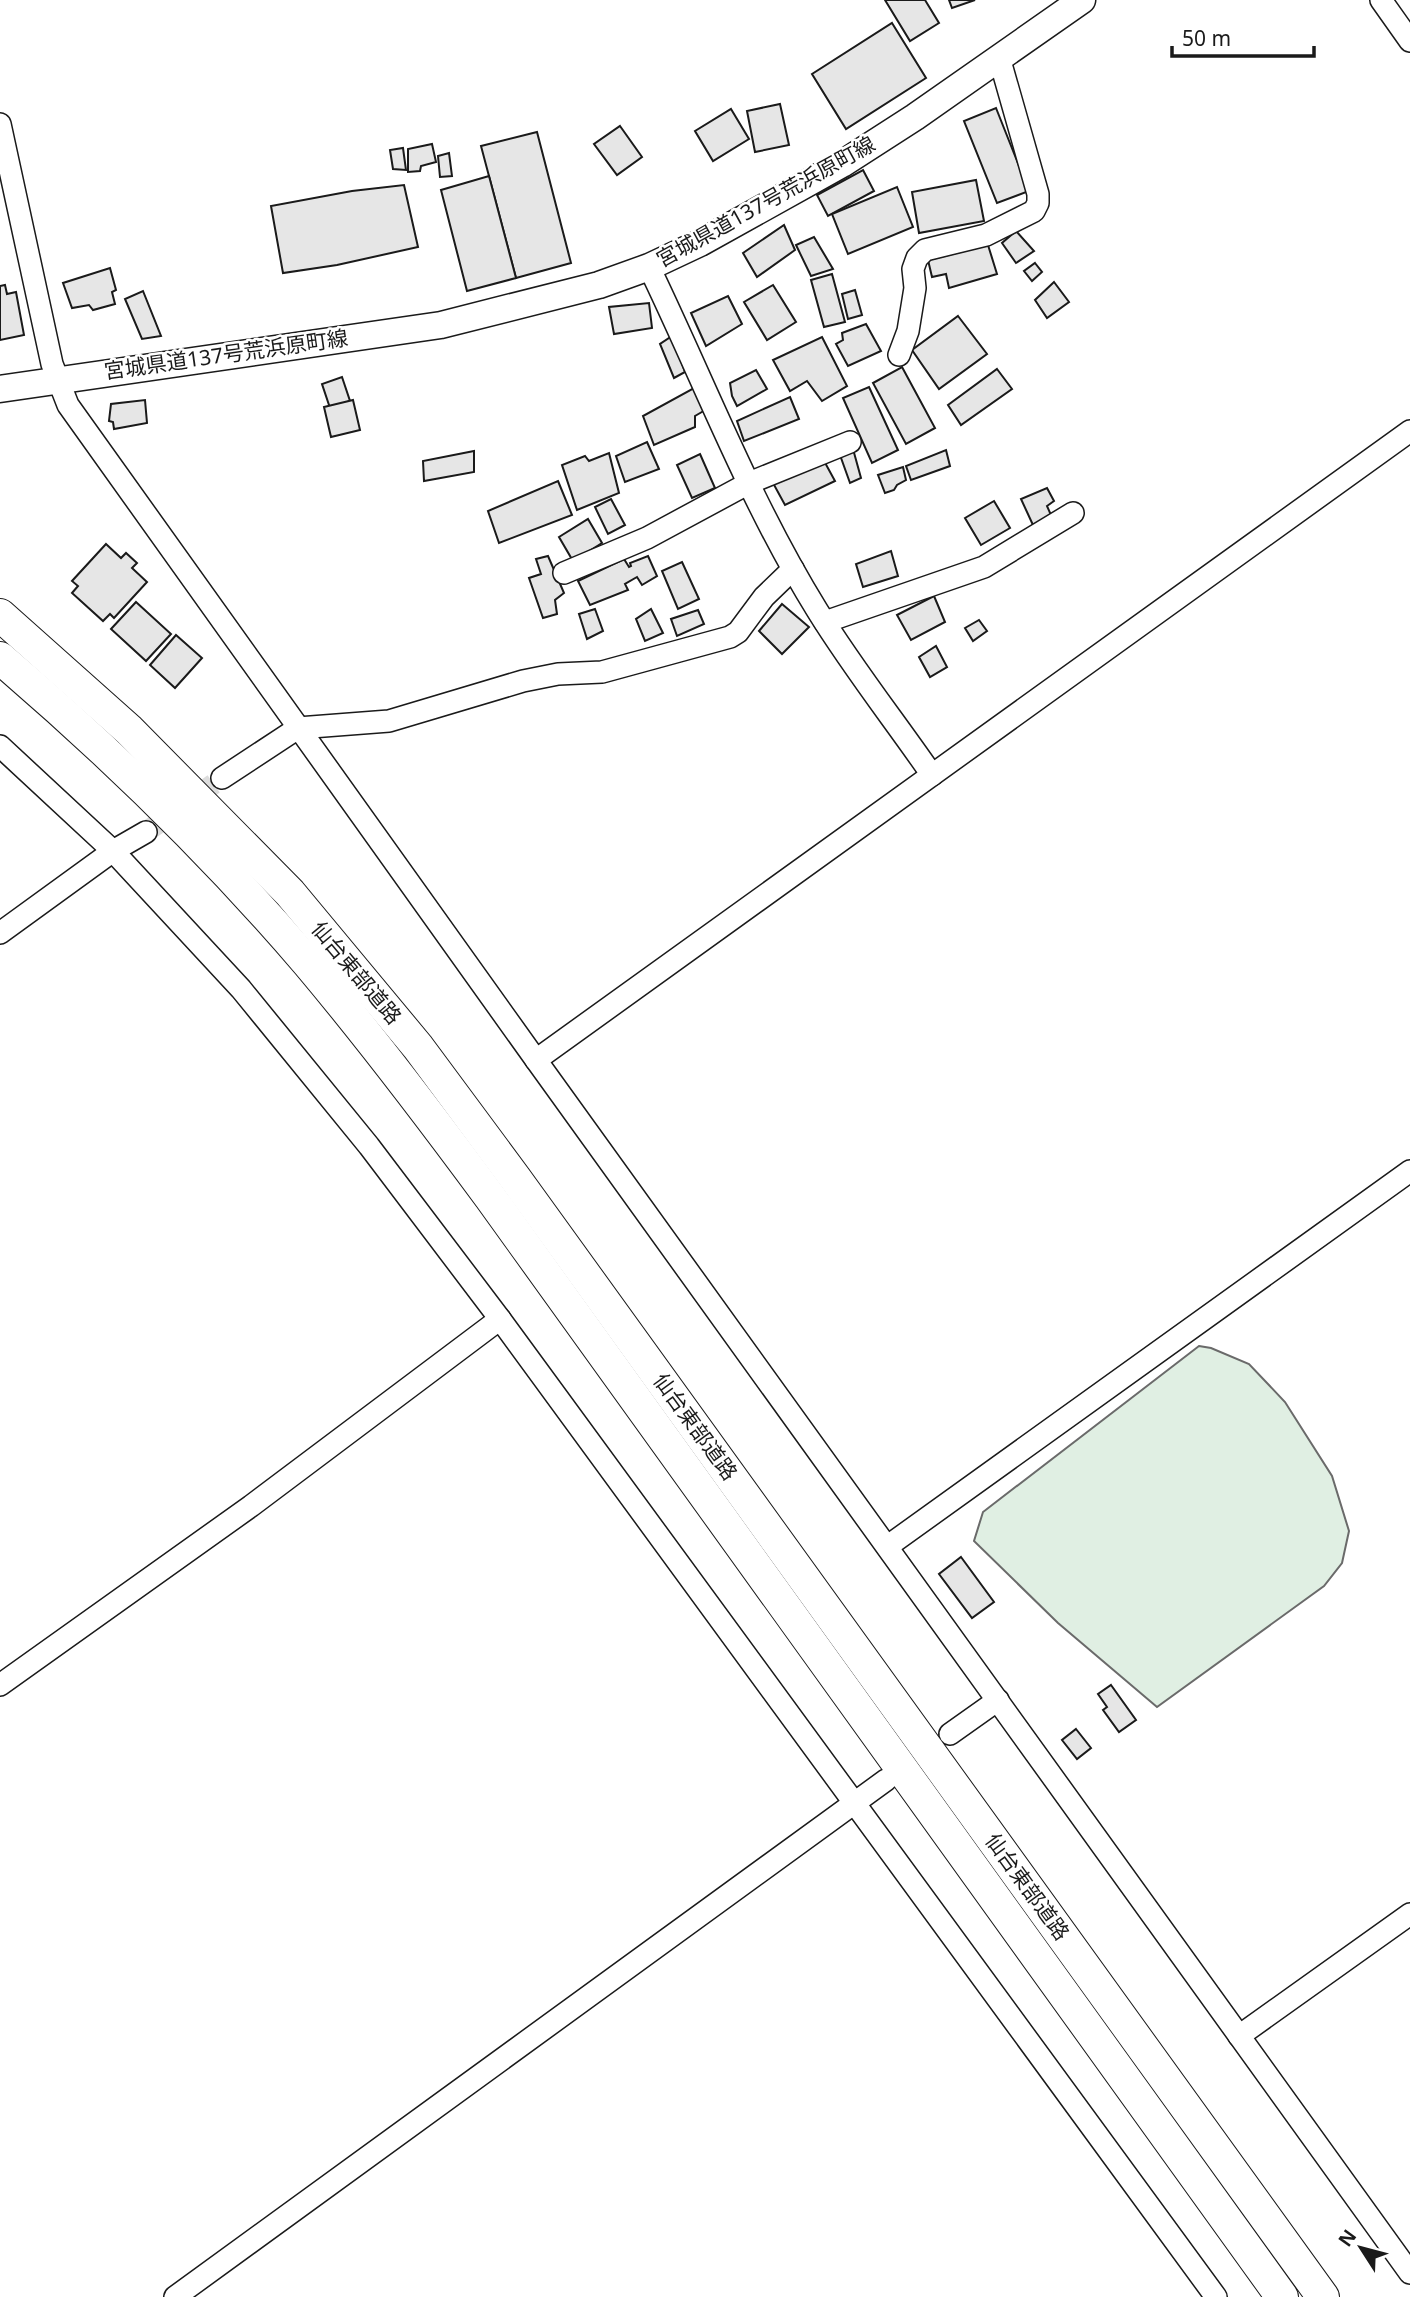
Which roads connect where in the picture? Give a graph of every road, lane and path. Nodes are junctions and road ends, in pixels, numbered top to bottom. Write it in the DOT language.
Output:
graph roads {
  1 [pos="1082,0"];
  2 [pos="1381,0"];
  3 [pos="1410,41"];
  4 [pos="999,57"];
  5 [pos="0,124"];
  6 [pos="6,188"];
  7 [pos="649,267"];
  8 [pos="899,355"];
  9 [pos="58,379"];
  10 [pos="0,389"];
  11 [pos="1410,430"];
  12 [pos="850,442"];
  13 [pos="749,483"];
  14 [pos="1073,513"];
  15 [pos="793,569"];
  16 [pos="564,573"];
  17 [pos="0,615"];
  18 [pos="825,622"];
  19 [pos="0,658"];
  20 [pos="298,727"];
  21 [pos="0,746"];
  22 [pos="932,775"];
  23 [pos="222,778"];
  24 [pos="146,832"];
  25 [pos="113,851"];
  26 [pos="0,933"];
  27 [pos="536,1060"];
  28 [pos="1410,1171"];
  29 [pos="500,1319"];
  30 [pos="888,1546"];
  31 [pos="0,1685"];
  32 [pos="998,1700"];
  33 [pos="950,1734"];
  34 [pos="886,1780"];
  35 [pos="855,1801"];
  36 [pos="1410,1914"];
  37 [pos="1239,2036"];
  38 [pos="1410,2273"];
  39 [pos="1211,2295"];
  40 [pos="175,2297"];
  41 [pos="1282,2297"];
  42 [pos="1323,2297"];
  1 -- 4 [label="main road, 宮城県道137号荒浜原町線"];
  2 -- 3 [label="street"];
  4 -- 7 [label="main road, 宮城県道137号荒浜原町線"];
  4 -- 8 [label="street"];
  5 -- 6 [label="street"];
  6 -- 9 [label="street"];
  7 -- 9 [label="main road, 宮城県道137号荒浜原町線"];
  7 -- 13 [label="street"];
  9 -- 10 [label="main road, 宮城県道137号荒浜原町線"];
  9 -- 20 [label="street"];
  11 -- 22 [label="street"];
  12 -- 13 [label="street"];
  13 -- 15 [label="street"];
  13 -- 16 [label="street"];
  14 -- 18 [label="street"];
  15 -- 18 [label="street"];
  15 -- 20 [label="street"];
  17 -- 42 [label="highway, 仙台東部道路"];
  18 -- 22 [label="street"];
  19 -- 41 [label="highway, 仙台東部道路"];
  20 -- 23 [label="street"];
  20 -- 27 [label="street"];
  21 -- 25 [label="street"];
  22 -- 27 [label="street"];
  24 -- 25 [label="street"];
  25 -- 26 [label="street"];
  25 -- 29 [label="street"];
  27 -- 30 [label="street"];
  28 -- 30 [label="street"];
  29 -- 31 [label="street"];
  29 -- 35 [label="street"];
  30 -- 32 [label="street"];
  32 -- 33 [label="street"];
  32 -- 37 [label="street"];
  34 -- 35 [label="street"];
  35 -- 39 [label="street"];
  35 -- 40 [label="street"];
  36 -- 37 [label="street"];
  37 -- 38 [label="street"];
}
